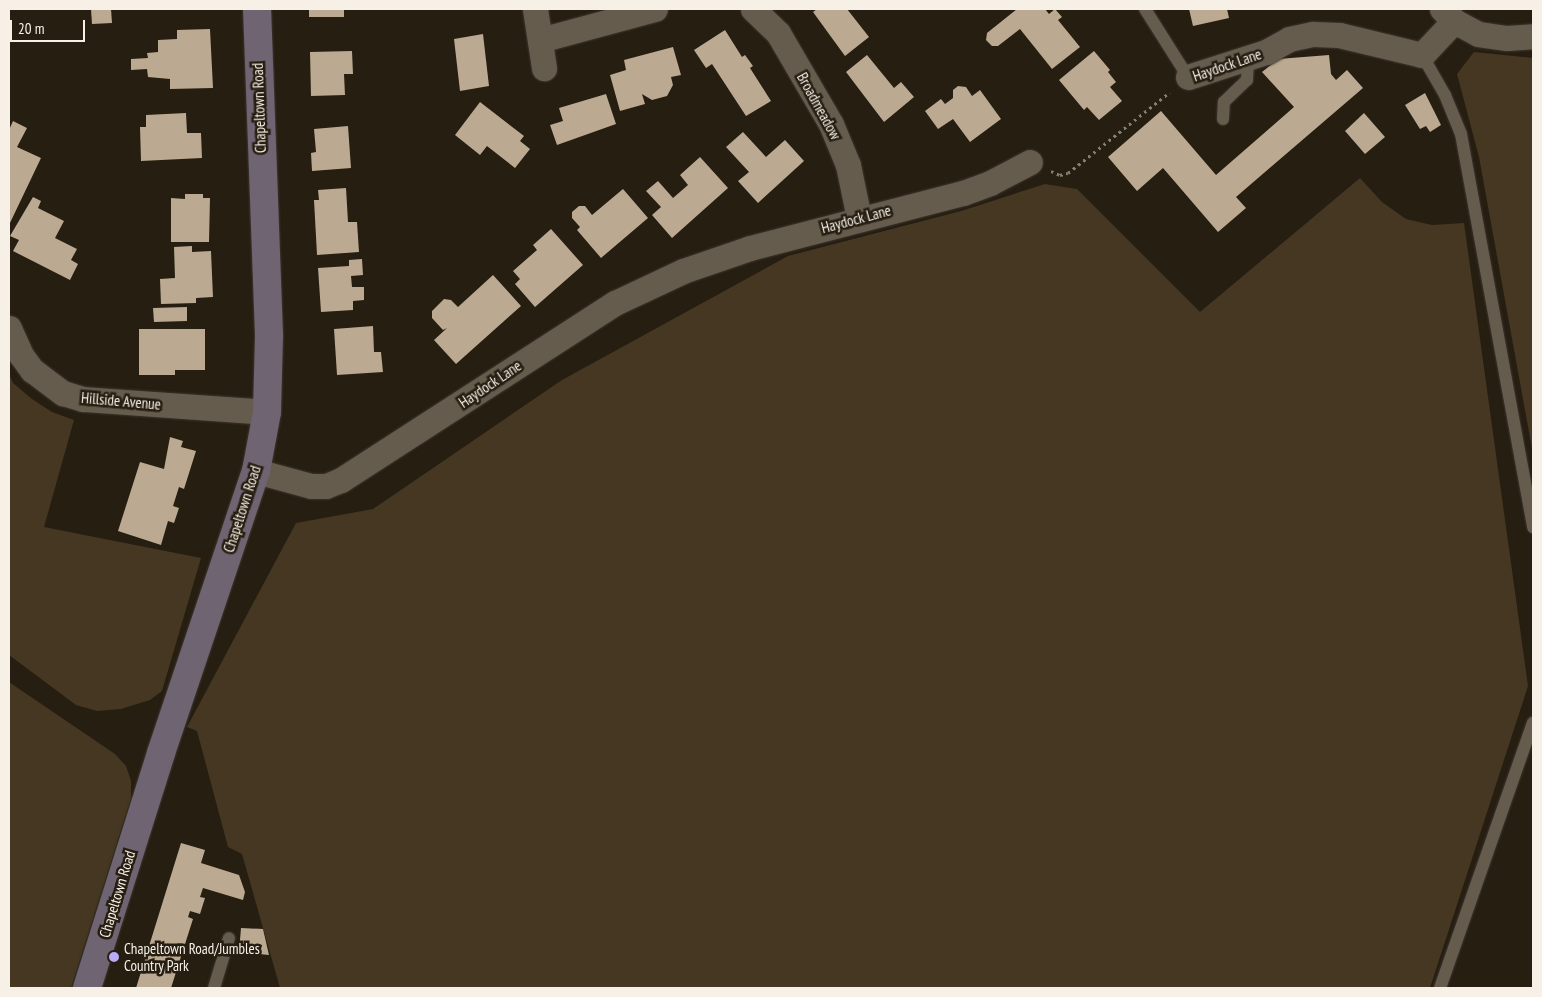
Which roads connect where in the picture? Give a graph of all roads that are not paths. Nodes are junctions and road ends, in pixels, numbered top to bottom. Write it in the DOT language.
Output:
graph roads {
  1 [pos="257,9"];
  2 [pos="535,9"];
  3 [pos="655,9"];
  4 [pos="753,9"];
  5 [pos="1145,9"];
  6 [pos="1448,15"];
  7 [pos="1533,36"];
  8 [pos="540,40"];
  9 [pos="1422,55"];
  10 [pos="1248,59"];
  11 [pos="544,68"];
  12 [pos="1188,77"];
  13 [pos="1223,120"];
  14 [pos="1030,162"];
  15 [pos="859,218"];
  16 [pos="9,328"];
  17 [pos="267,412"];
  18 [pos="256,471"];
  19 [pos="1533,527"];
  20 [pos="1533,724"];
  21 [pos="229,938"];
  22 [pos="87,988"];
  23 [pos="214,988"];
  24 [pos="1440,988"];
  1 -- 17 [label="main road, Chapeltown Road"];
  2 -- 8 [label="street"];
  3 -- 8 [label="street"];
  4 -- 15 [label="street, Broadmeadow"];
  5 -- 12 [label="lane"];
  6 -- 7 [label="street"];
  6 -- 9 [label="street"];
  8 -- 11 [label="street"];
  9 -- 10 [label="street, Haydock Lane"];
  9 -- 19 [label="lane"];
  10 -- 12 [label="street, Haydock Lane"];
  10 -- 13 [label="lane"];
  14 -- 15 [label="street, Haydock Lane"];
  15 -- 18 [label="street, Haydock Lane"];
  16 -- 17 [label="street, Hillside Avenue"];
  17 -- 18 [label="main road, Chapeltown Road"];
  18 -- 22 [label="main road, Chapeltown Road"];
  20 -- 24 [label="lane"];
  21 -- 23 [label="lane"];
}
